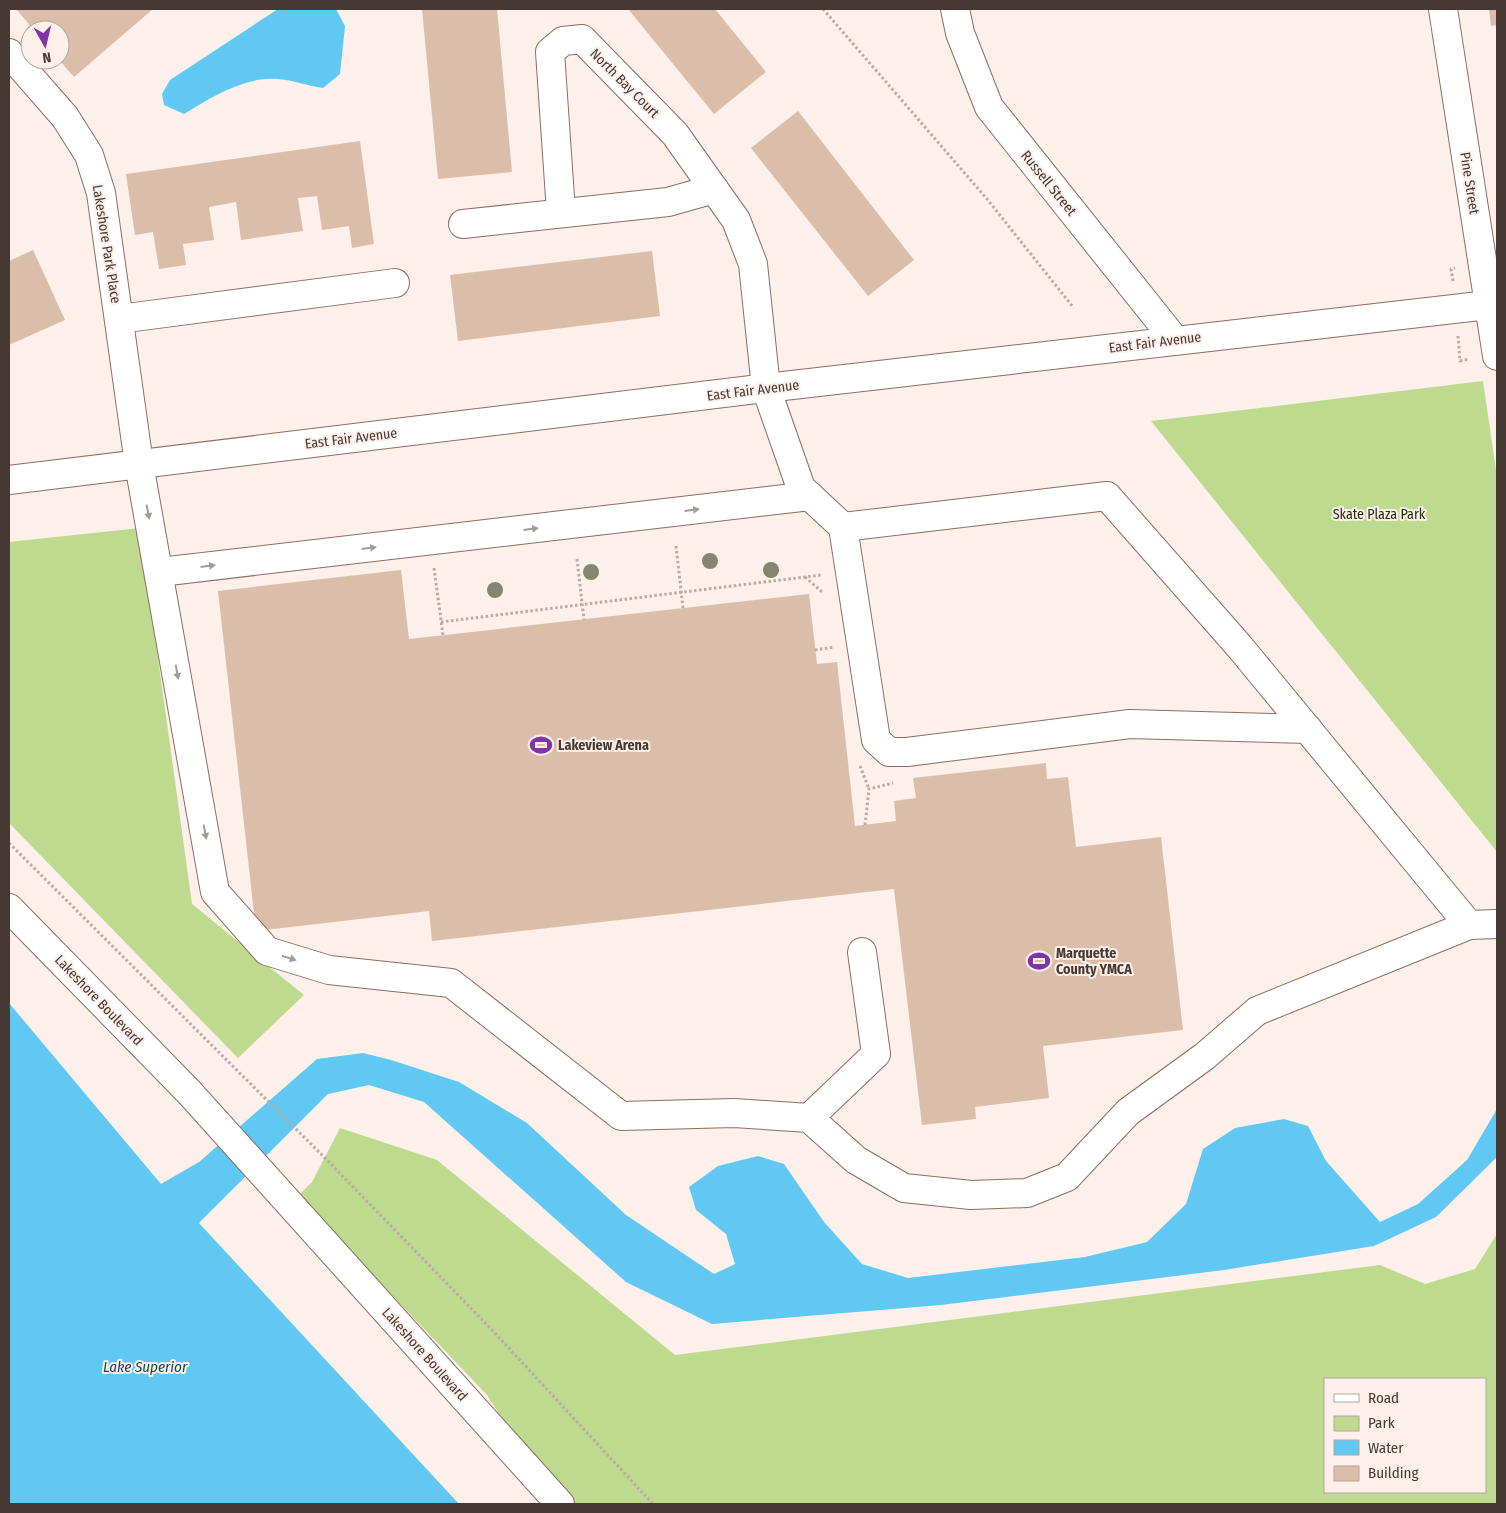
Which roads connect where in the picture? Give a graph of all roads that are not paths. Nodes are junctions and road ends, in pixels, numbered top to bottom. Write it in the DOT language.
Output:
graph roads {
  1 [pos="956,9"];
  2 [pos="1443,9"];
  3 [pos="9,53"];
  4 [pos="714,188"];
  5 [pos="561,212"];
  6 [pos="463,224"];
  7 [pos="395,283"];
  8 [pos="1493,304"];
  9 [pos="119,319"];
  10 [pos="1175,340"];
  11 [pos="1497,356"];
  12 [pos="766,388"];
  13 [pos="139,464"];
  14 [pos="9,480"];
  15 [pos="810,496"];
  16 [pos="843,527"];
  17 [pos="160,572"];
  18 [pos="1308,729"];
  19 [pos="9,908"];
  20 [pos="1497,924"];
  21 [pos="1469,926"];
  22 [pos="862,952"];
  23 [pos="809,1118"];
  24 [pos="560,1504"];
  1 -- 10 [label="street, Russell Street"];
  2 -- 8 [label="street, Pine Street"];
  3 -- 9 [label="street, Lakeshore Park Place"];
  4 -- 5 [label="street"];
  4 -- 5 [label="street, North Bay Court"];
  4 -- 12 [label="street, North Bay Court"];
  5 -- 6 [label="street"];
  7 -- 9 [label="street"];
  8 -- 10 [label="street, East Fair Avenue"];
  8 -- 11 [label="street, Pine Street"];
  9 -- 13 [label="street, Lakeshore Park Place"];
  10 -- 12 [label="street, East Fair Avenue"];
  12 -- 13 [label="street, East Fair Avenue"];
  12 -- 15 [label="street, North Bay Court"];
  13 -- 14 [label="street, East Fair Avenue"];
  13 -- 17 [label="street, Lakeshore Park Place, one-way"];
  15 -- 16 [label="street, North Bay Court"];
  17 -- 15 [label="street, one-way"];
  16 -- 18 [label="street"];
  16 -- 18 [label="street"];
  17 -- 23 [label="street, Lakeshore Park Place, one-way"];
  18 -- 21 [label="street"];
  19 -- 24 [label="street, Lakeshore Boulevard"];
  20 -- 21 [label="street"];
  21 -- 23 [label="street"];
  22 -- 23 [label="street"];
}
